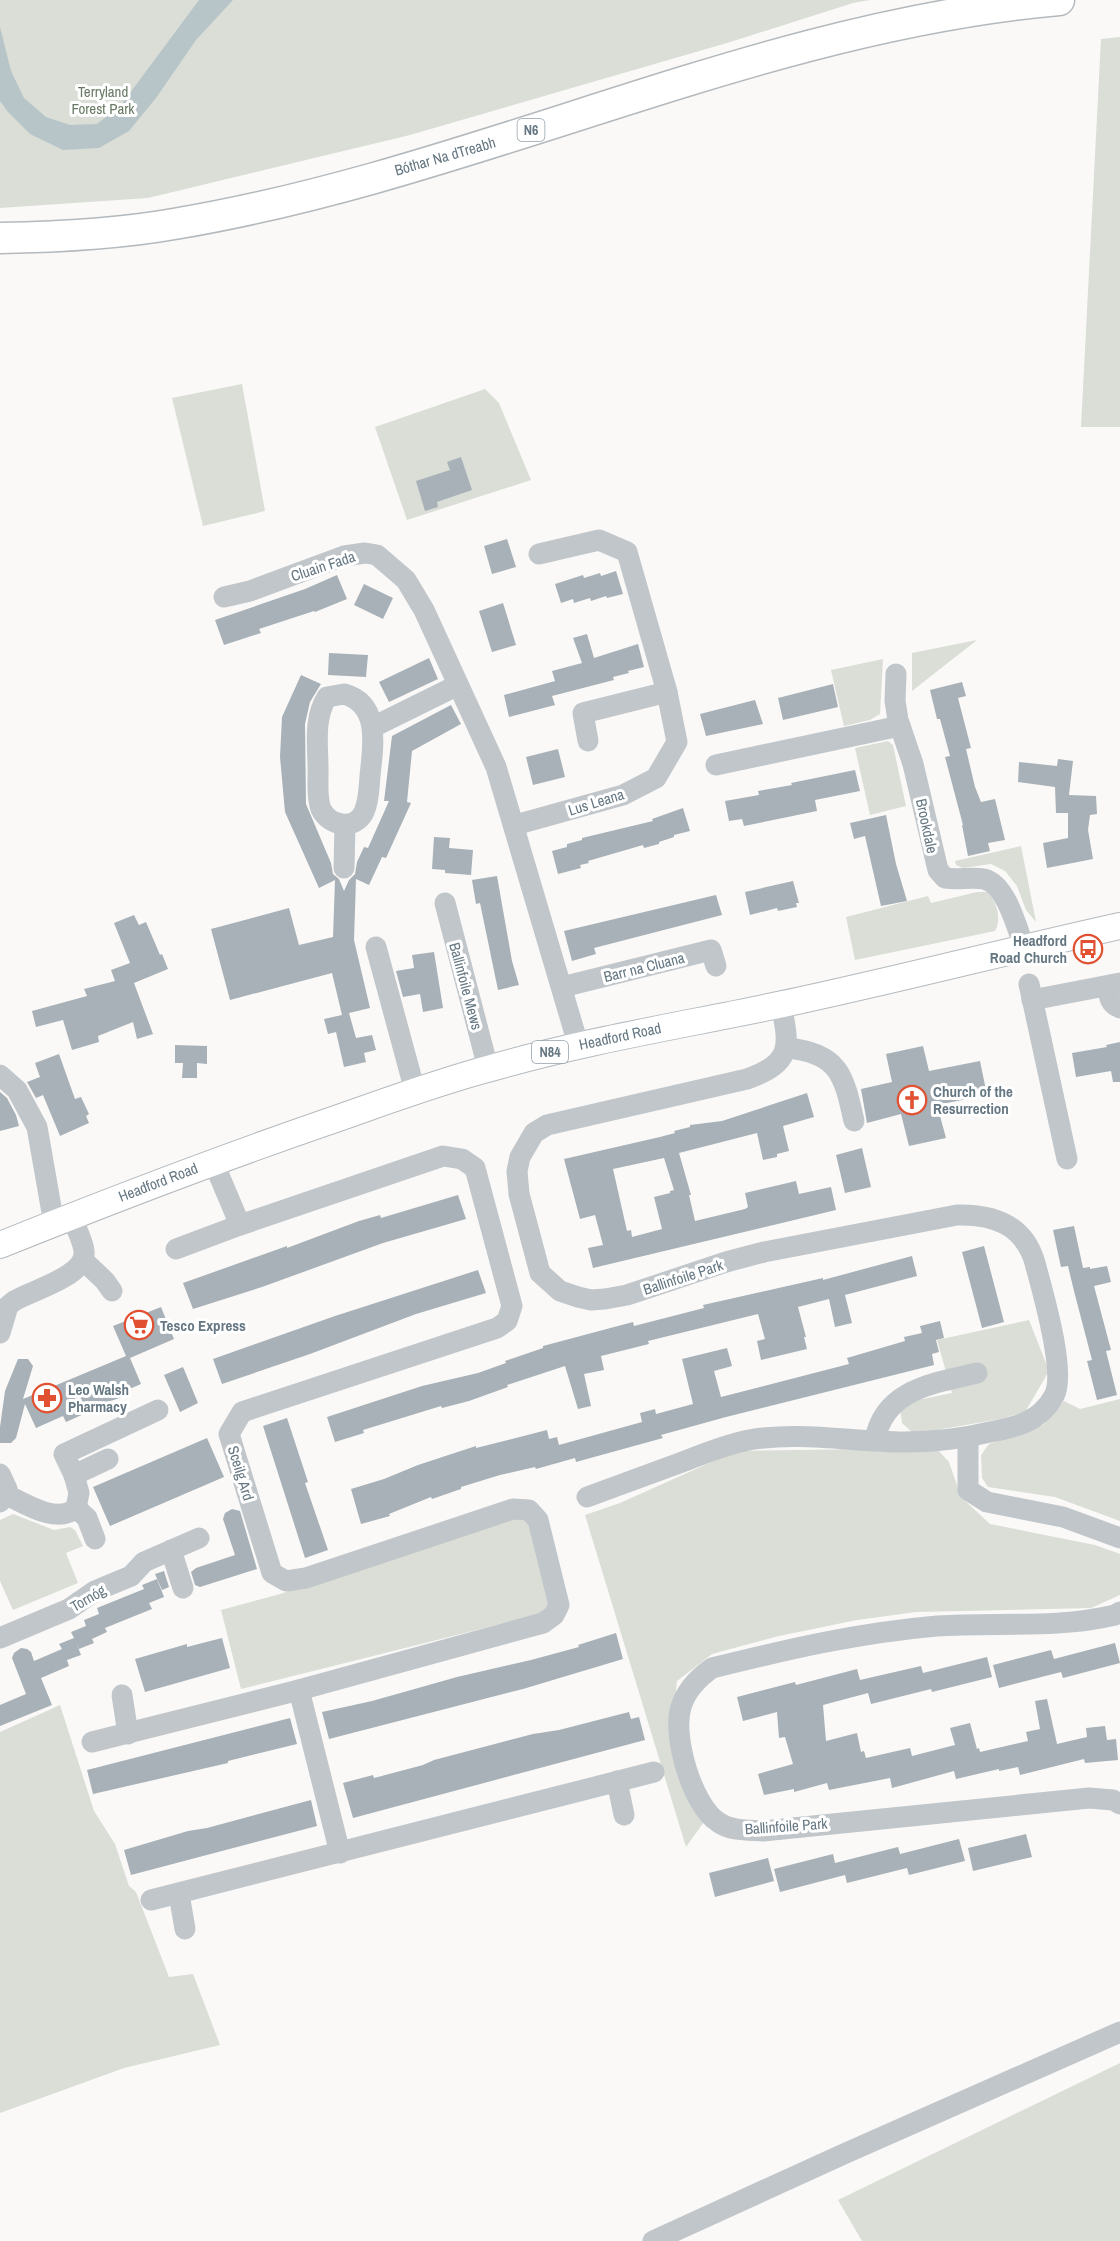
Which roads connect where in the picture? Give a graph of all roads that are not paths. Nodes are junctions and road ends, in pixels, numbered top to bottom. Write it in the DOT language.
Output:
graph roads {
  1 [pos="1059,0"];
  2 [pos="0,238"];
  3 [pos="539,554"];
  4 [pos="224,597"];
  5 [pos="896,674"];
  6 [pos="458,685"];
  7 [pos="667,692"];
  8 [pos="900,726"];
  9 [pos="373,727"];
  10 [pos="588,741"];
  11 [pos="716,765"];
  12 [pos="345,825"];
  13 [pos="515,825"];
  14 [pos="344,868"];
  15 [pos="445,903"];
  16 [pos="1120,926"];
  17 [pos="376,947"];
  18 [pos="1024,947"];
  19 [pos="716,966"];
  20 [pos="1114,985"];
  21 [pos="562,987"];
  22 [pos="781,1005"];
  23 [pos="1120,1008"];
  24 [pos="578,1044"];
  25 [pos="786,1048"];
  26 [pos="488,1068"];
  27 [pos="0,1075"];
  28 [pos="416,1091"];
  29 [pos="854,1121"];
  30 [pos="1067,1160"];
  31 [pos="213,1161"];
  32 [pos="62,1220"];
  33 [pos="240,1225"];
  34 [pos="0,1245"];
  35 [pos="176,1249"];
  36 [pos="84,1261"];
  37 [pos="112,1291"];
  38 [pos="0,1333"];
  39 [pos="977,1373"];
  40 [pos="158,1410"];
  41 [pos="968,1437"];
  42 [pos="874,1440"];
  43 [pos="108,1459"];
  44 [pos="74,1475"];
  45 [pos="2,1490"];
  46 [pos="586,1497"];
  47 [pos="76,1508"];
  48 [pos="200,1538"];
  49 [pos="1120,1538"];
  50 [pos="95,1539"];
  51 [pos="171,1550"];
  52 [pos="183,1588"];
  53 [pos="1120,1612"];
  54 [pos="0,1638"];
  55 [pos="299,1690"];
  56 [pos="122,1695"];
  57 [pos="128,1734"];
  58 [pos="92,1742"];
  59 [pos="654,1772"];
  60 [pos="617,1781"];
  61 [pos="1120,1804"];
  62 [pos="624,1815"];
  63 [pos="340,1853"];
  64 [pos="179,1894"];
  65 [pos="151,1900"];
  66 [pos="185,1929"];
  67 [pos="1120,2032"];
  68 [pos="653,2241"];
  1 -- 2 [label="highway, Bóthar Na dTreabh / N6"];
  3 -- 7 [label="street, Lus Leana"];
  4 -- 6 [label="street, Cluain Fada"];
  5 -- 8 [label="street, Brookdale"];
  6 -- 9 [label="street"];
  6 -- 13 [label="street, Cluain Fada"];
  7 -- 10 [label="street"];
  7 -- 13 [label="street, Lus Leana"];
  8 -- 11 [label="street"];
  8 -- 18 [label="street, Brookdale"];
  9 -- 12 [label="street"];
  9 -- 12 [label="street"];
  12 -- 14 [label="street"];
  13 -- 21 [label="street"];
  15 -- 26 [label="street, Ballinfoile Mews"];
  16 -- 18 [label="main road, Headford Road / N84"];
  17 -- 28 [label="street"];
  18 -- 22 [label="main road, Headford Road / N84"];
  19 -- 21 [label="street, Barr na Cluana"];
  20 -- 23 [label="street"];
  20 -- 30 [label="street"];
  21 -- 24 [label="street"];
  22 -- 24 [label="main road, Headford Road / N84"];
  22 -- 25 [label="street"];
  24 -- 26 [label="main road, Headford Road / N84"];
  25 -- 29 [label="street"];
  25 -- 41 [label="street, Ballinfoile Park"];
  26 -- 28 [label="main road, Headford Road / N84"];
  27 -- 32 [label="street"];
  28 -- 31 [label="main road, Headford Road / N84"];
  31 -- 32 [label="main road, Headford Road / N84"];
  31 -- 33 [label="street"];
  32 -- 34 [label="main road, Headford Road / N84"];
  32 -- 36 [label="street"];
  33 -- 35 [label="street, Sceilg Ard"];
  33 -- 55 [label="street, Sceilg Ard"];
  36 -- 37 [label="street"];
  36 -- 38 [label="street"];
  39 -- 42 [label="street"];
  40 -- 44 [label="street"];
  41 -- 42 [label="street, Ballinfoile Park"];
  41 -- 49 [label="street"];
  42 -- 46 [label="street, Ballinfoile Park"];
  43 -- 44 [label="street"];
  44 -- 47 [label="street"];
  45 -- 47 [label="street"];
  47 -- 50 [label="street"];
  48 -- 51 [label="street, Tornóg"];
  51 -- 52 [label="street"];
  51 -- 54 [label="street, Tornóg"];
  53 -- 61 [label="street, Ballinfoile Park"];
  55 -- 57 [label="street, Sceilg Ard"];
  55 -- 63 [label="street"];
  56 -- 57 [label="street"];
  57 -- 58 [label="street, Sceilg Ard"];
  59 -- 60 [label="street"];
  60 -- 62 [label="street"];
  60 -- 63 [label="street"];
  63 -- 64 [label="street"];
  64 -- 65 [label="street"];
  64 -- 66 [label="street"];
  67 -- 68 [label="street"];
}
